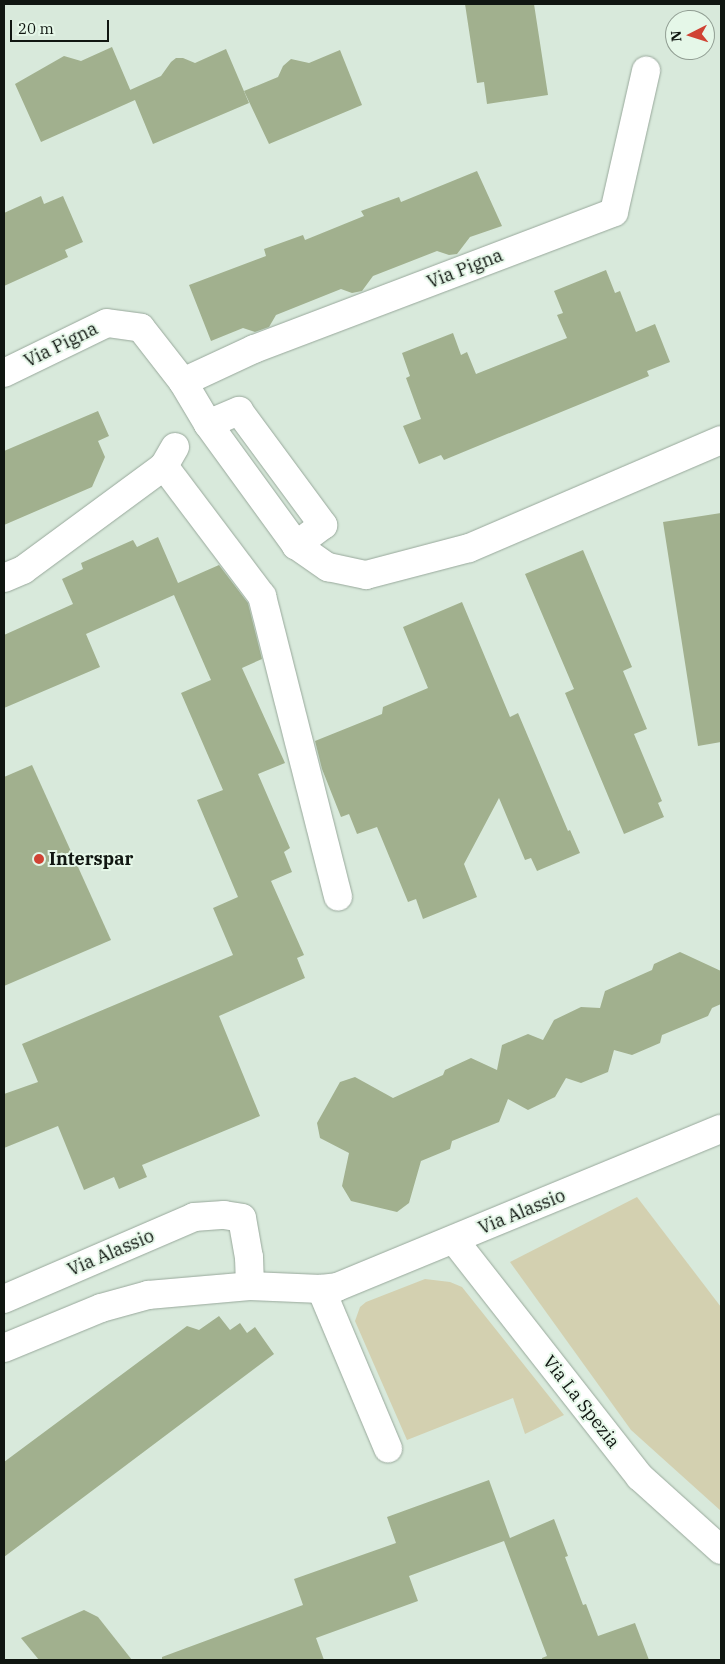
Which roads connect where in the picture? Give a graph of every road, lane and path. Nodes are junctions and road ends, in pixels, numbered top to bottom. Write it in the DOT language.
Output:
graph roads {
  1 [pos="646,72"];
  2 [pos="4,372"];
  3 [pos="183,382"];
  4 [pos="721,440"];
  5 [pos="4,578"];
  6 [pos="338,897"];
  7 [pos="721,1130"];
  8 [pos="454,1240"];
  9 [pos="250,1286"];
  10 [pos="321,1289"];
  11 [pos="4,1299"];
  12 [pos="4,1348"];
  13 [pos="388,1448"];
  14 [pos="721,1550"];
  1 -- 3 [label="street, Via Pigna"];
  2 -- 3 [label="street, Via Pigna"];
  3 -- 4 [label="street, Via Pigna"];
  5 -- 6 [label="street"];
  7 -- 8 [label="street, Via Alassio"];
  8 -- 10 [label="street, Via Alassio"];
  8 -- 14 [label="street, Via La Spezia"];
  9 -- 10 [label="street, Via Alassio"];
  9 -- 11 [label="street, Via Alassio"];
  9 -- 12 [label="street, Via Alassio"];
  10 -- 13 [label="street"];
}
